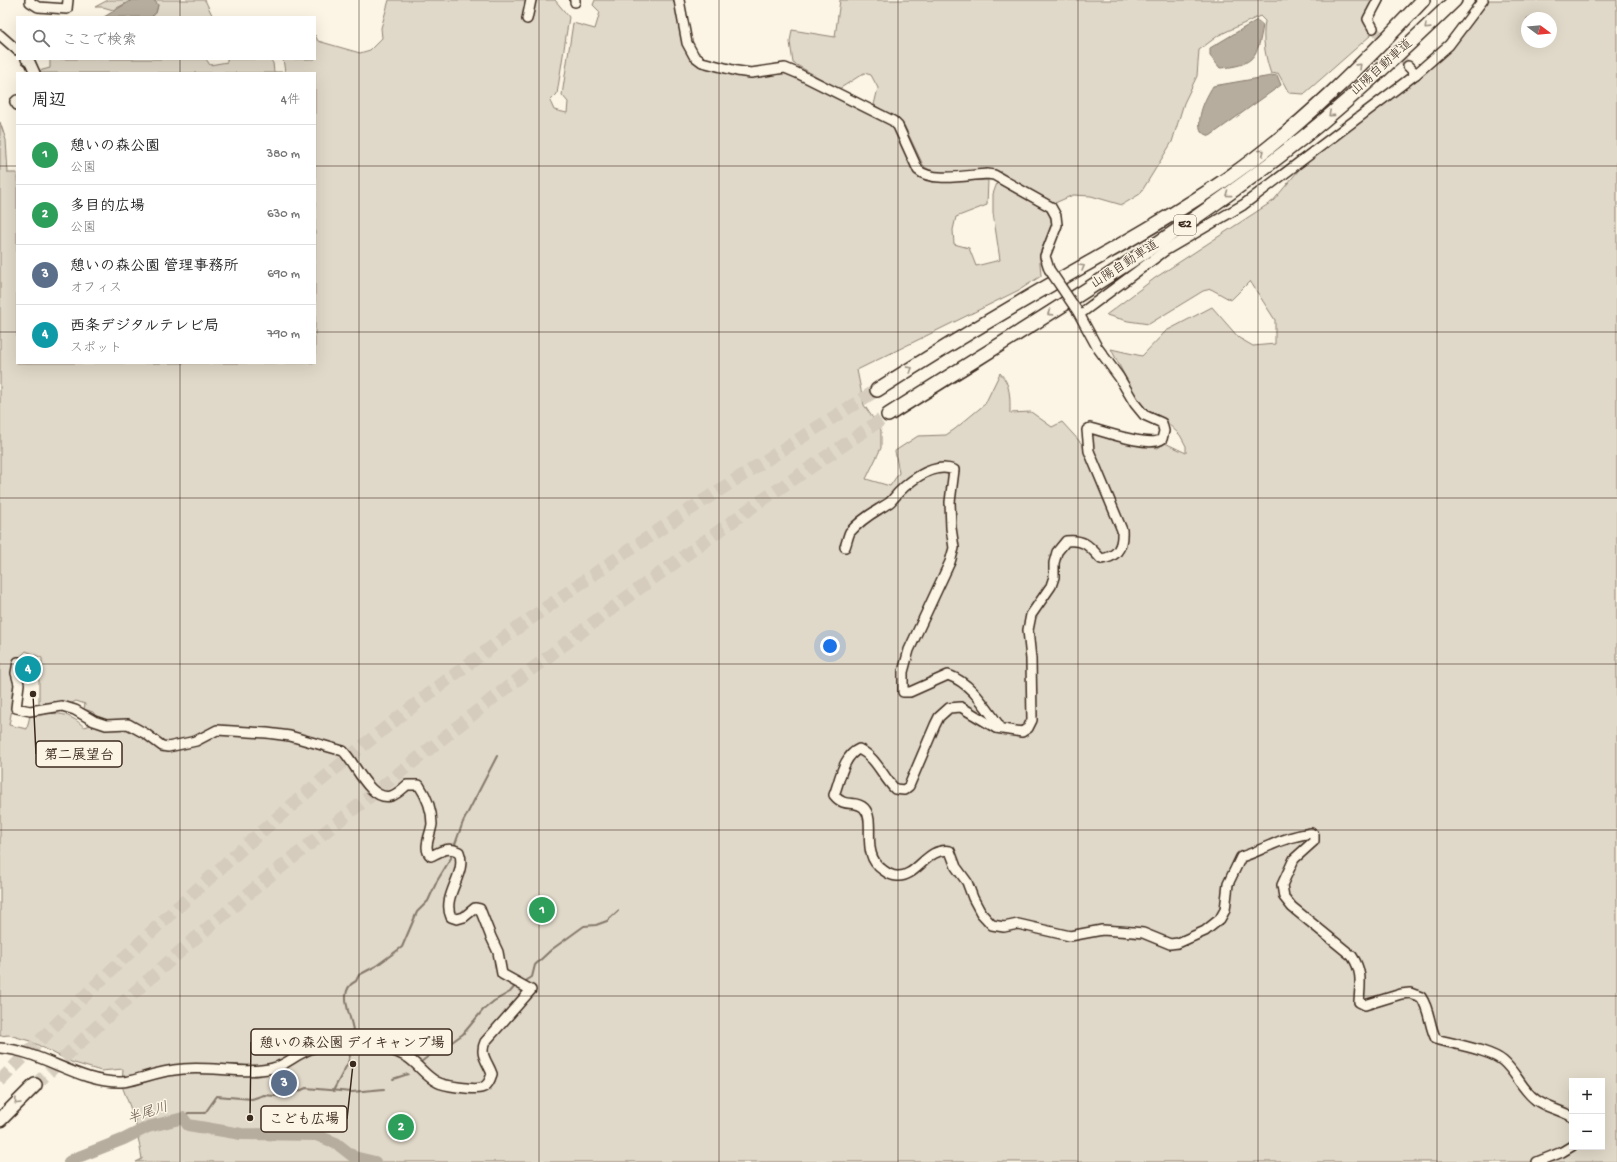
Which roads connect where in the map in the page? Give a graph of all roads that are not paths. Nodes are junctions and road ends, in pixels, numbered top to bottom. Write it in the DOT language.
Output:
graph roads {
  1 [pos="30,0"];
  2 [pos="68,0"];
  3 [pos="531,0"];
  4 [pos="678,0"];
  5 [pos="1378,0"];
  6 [pos="1424,0"];
  7 [pos="1455,0"];
  8 [pos="1483,0"];
  9 [pos="527,19"];
  10 [pos="1373,28"];
  11 [pos="0,35"];
  12 [pos="16,49"];
  13 [pos="27,60"];
  14 [pos="1408,66"];
  15 [pos="35,72"];
  16 [pos="1416,74"];
  17 [pos="1079,313"];
  18 [pos="877,390"];
  19 [pos="888,415"];
  20 [pos="845,547"];
  21 [pos="18,662"];
  22 [pos="996,728"];
  23 [pos="0,1048"];
  24 [pos="35,1085"];
  25 [pos="1569,1115"];
  26 [pos="0,1120"];
  27 [pos="1569,1148"];
  28 [pos="1537,1162"];
  1 -- 2 [label="street"];
  3 -- 9 [label="street"];
  4 -- 17 [label="street, bridge"];
  5 -- 10 [label="street"];
  18 -- 6 [label="highway, 山陽自動車道 / E2, one-way"];
  7 -- 19 [label="highway, 山陽自動車道 / E2, one-way"];
  8 -- 16 [label="street"];
  11 -- 12 [label="street"];
  13 -- 15 [label="street"];
  14 -- 16 [label="street"];
  16 -- 17 [label="street"];
  17 -- 22 [label="street"];
  20 -- 22 [label="street"];
  21 -- 23 [label="street"];
  22 -- 25 [label="street"];
  24 -- 26 [label="highway, one-way"];
  27 -- 28 [label="street"];
}
